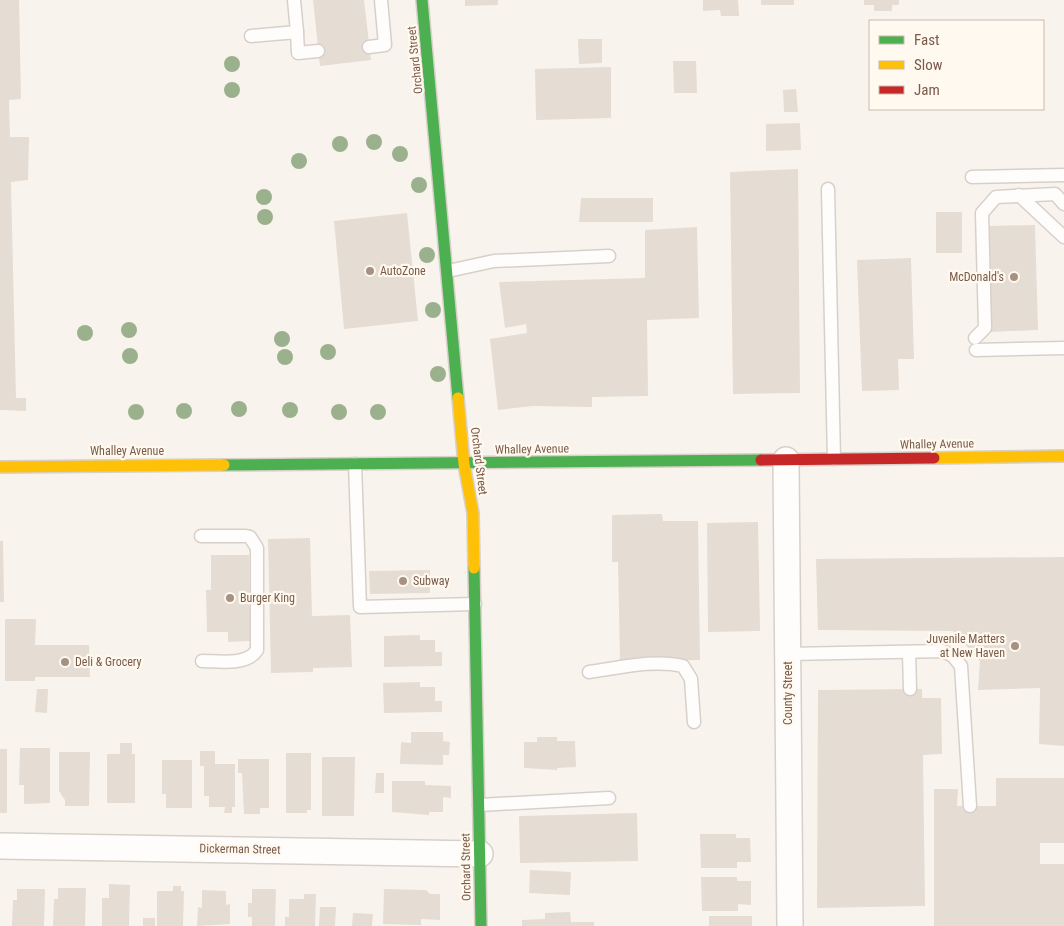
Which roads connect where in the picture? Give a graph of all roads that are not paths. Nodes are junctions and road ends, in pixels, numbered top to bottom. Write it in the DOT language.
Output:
graph roads {
  1 [pos="294,0"];
  2 [pos="381,0"];
  3 [pos="422,0"];
  4 [pos="297,32"];
  5 [pos="251,36"];
  6 [pos="369,47"];
  7 [pos="318,51"];
  8 [pos="1064,175"];
  9 [pos="972,177"];
  10 [pos="828,190"];
  11 [pos="1019,195"];
  12 [pos="1064,204"];
  13 [pos="1064,237"];
  14 [pos="609,256"];
  15 [pos="448,271"];
  16 [pos="1064,348"];
  17 [pos="1064,456"];
  18 [pos="834,459"];
  19 [pos="786,460"];
  20 [pos="355,464"];
  21 [pos="464,464"];
  22 [pos="0,466"];
  23 [pos="201,536"];
  24 [pos="475,604"];
  25 [pos="908,652"];
  26 [pos="788,654"];
  27 [pos="202,662"];
  28 [pos="590,672"];
  29 [pos="910,689"];
  30 [pos="694,722"];
  31 [pos="609,798"];
  32 [pos="478,805"];
  33 [pos="970,806"];
  34 [pos="0,846"];
  35 [pos="480,854"];
  36 [pos="480,926"];
  37 [pos="790,926"];
  1 -- 4 [label="lane"];
  2 -- 6 [label="lane"];
  3 -- 15 [label="main road, Orchard Street"];
  4 -- 5 [label="lane"];
  4 -- 7 [label="lane"];
  8 -- 9 [label="lane"];
  10 -- 18 [label="lane"];
  11 -- 12 [label="lane"];
  11 -- 13 [label="lane"];
  11 -- 16 [label="lane"];
  14 -- 15 [label="lane"];
  15 -- 21 [label="main road, Orchard Street"];
  17 -- 18 [label="main road, Whalley Avenue"];
  18 -- 19 [label="main road, Whalley Avenue"];
  19 -- 21 [label="main road, Whalley Avenue"];
  19 -- 26 [label="street, County Street"];
  20 -- 21 [label="main road, Whalley Avenue"];
  20 -- 22 [label="main road, Whalley Avenue"];
  20 -- 24 [label="lane"];
  21 -- 24 [label="main road, Orchard Street"];
  23 -- 27 [label="lane"];
  24 -- 32 [label="main road, Orchard Street"];
  25 -- 26 [label="lane"];
  25 -- 29 [label="lane"];
  25 -- 33 [label="lane"];
  26 -- 37 [label="street, County Street"];
  28 -- 30 [label="lane"];
  31 -- 32 [label="lane"];
  32 -- 35 [label="main road, Orchard Street"];
  34 -- 35 [label="street, Dickerman Street"];
  35 -- 36 [label="main road, Orchard Street"];
}
